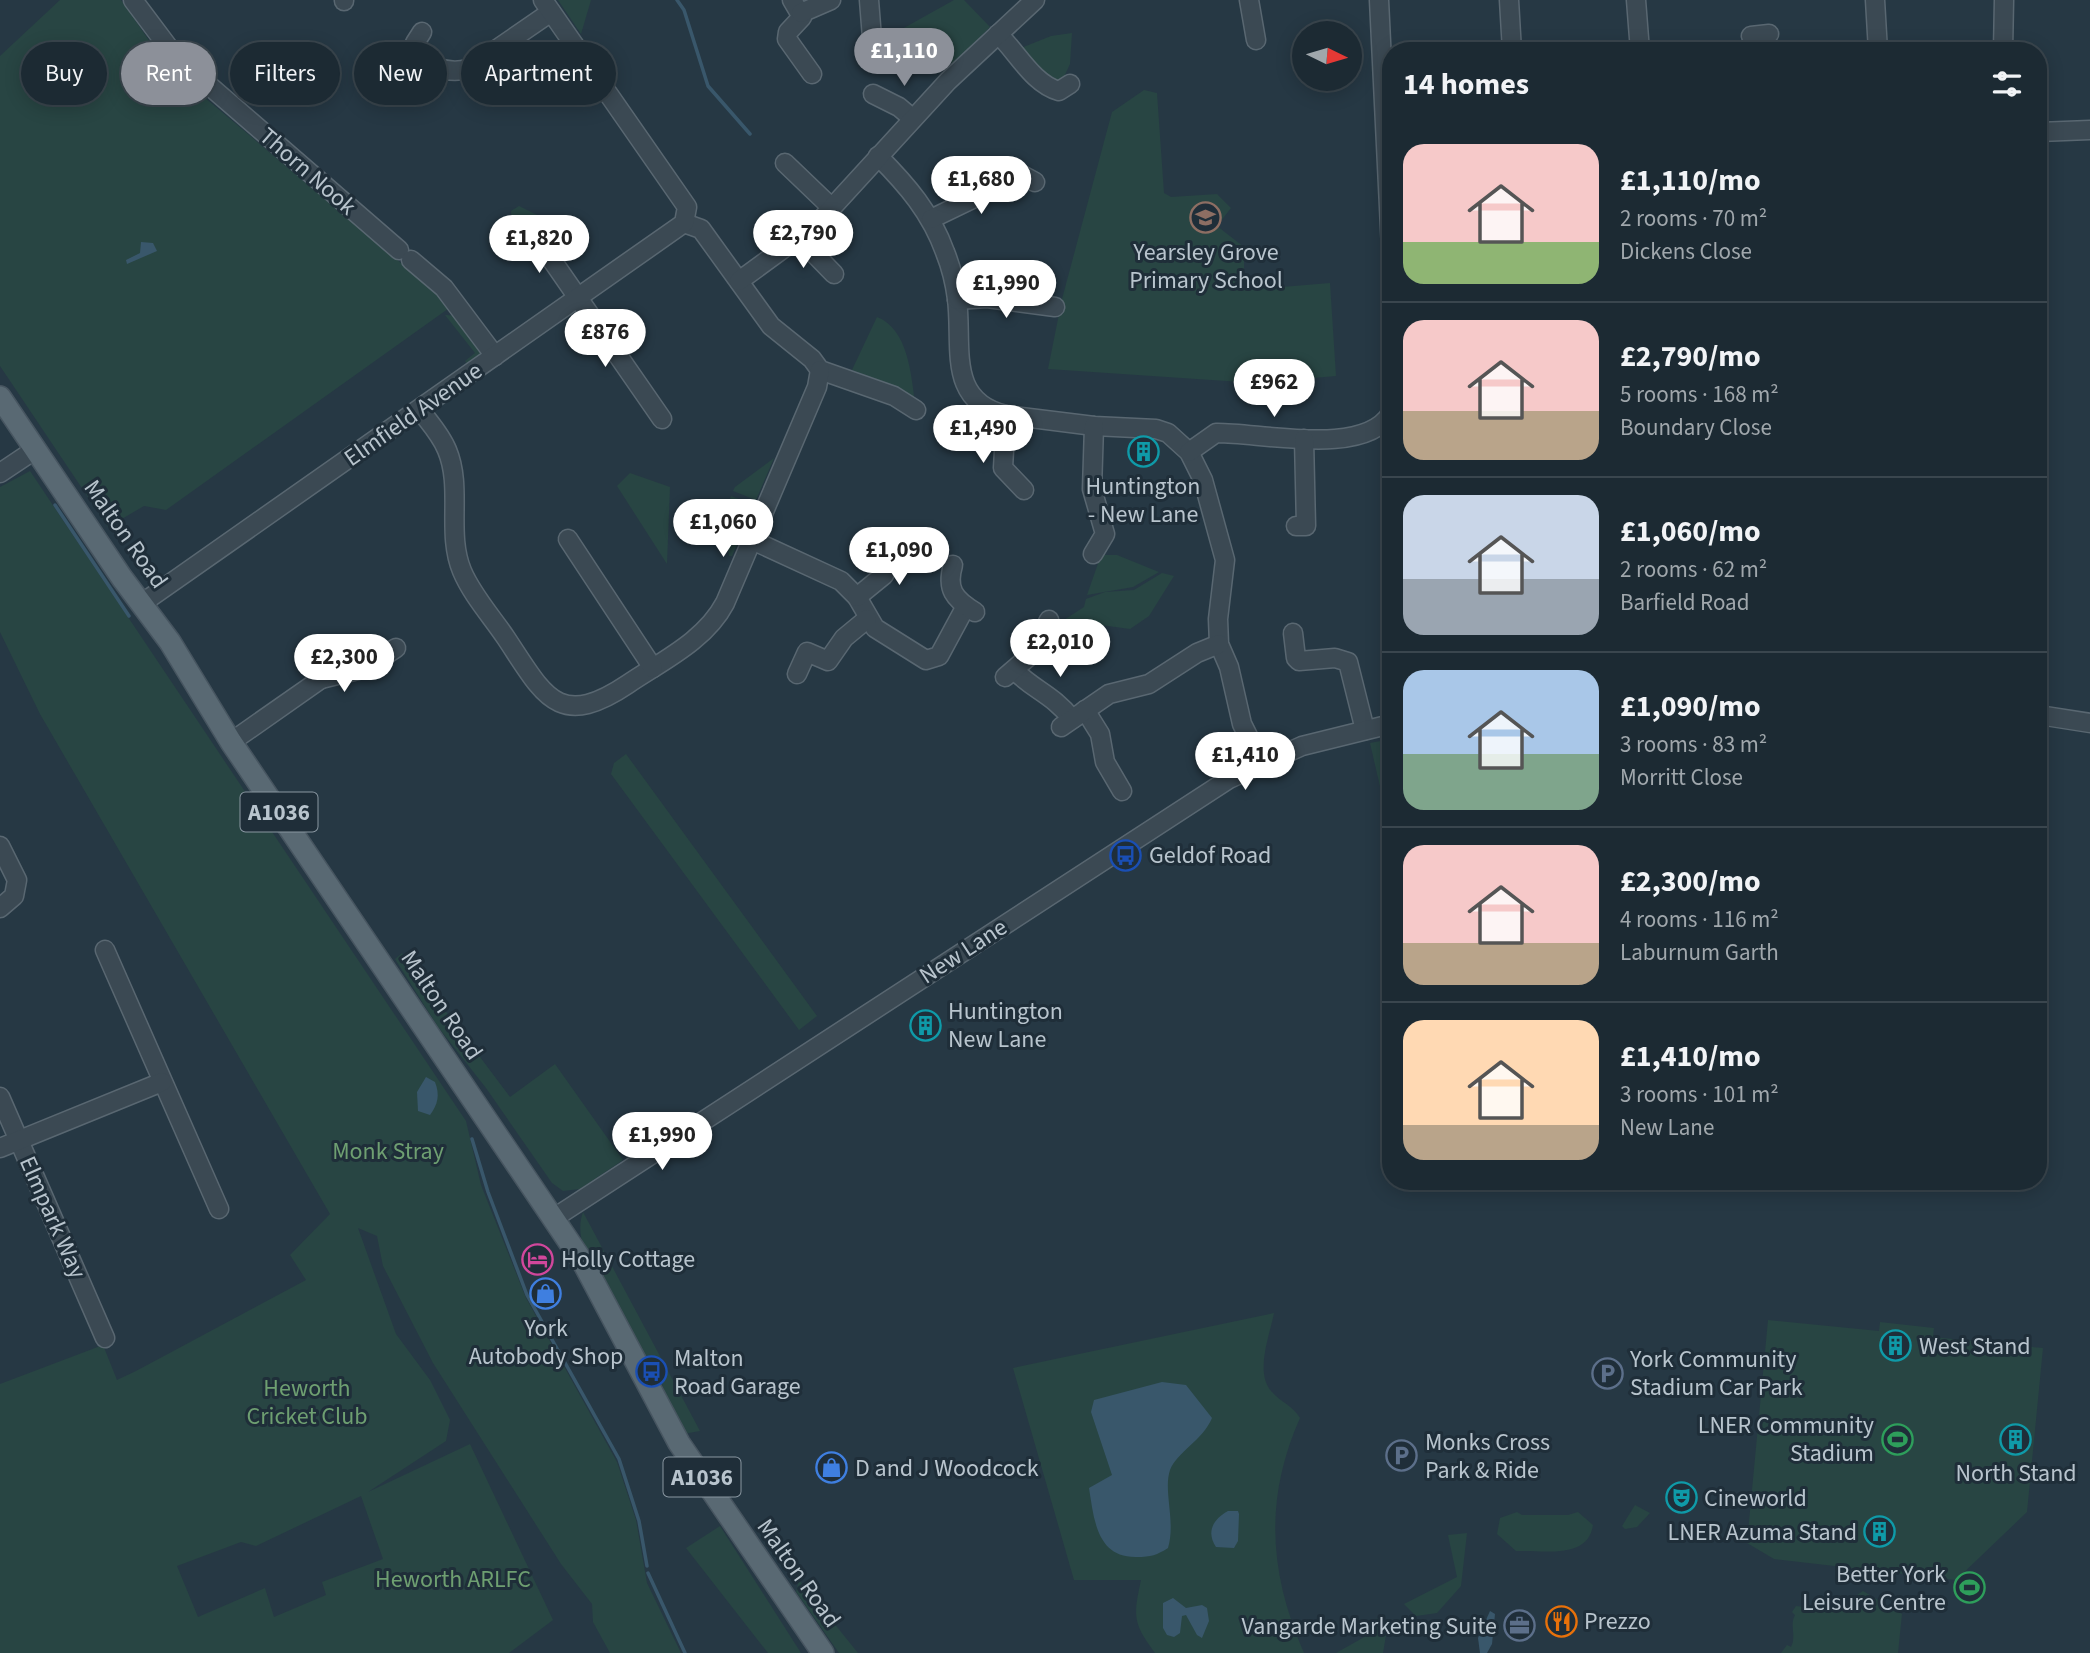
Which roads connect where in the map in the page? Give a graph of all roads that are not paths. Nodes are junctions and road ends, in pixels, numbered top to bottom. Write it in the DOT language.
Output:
graph roads {
  1 [pos="133,0"];
  2 [pos="831,0"];
  3 [pos="869,0"];
  4 [pos="1035,0"];
  5 [pos="1249,0"];
  6 [pos="1379,0"];
  7 [pos="1510,0"];
  8 [pos="1636,0"];
  9 [pos="1875,0"];
  10 [pos="2004,0"];
  11 [pos="547,6"];
  12 [pos="796,6"];
  13 [pos="422,32"];
  14 [pos="998,34"];
  15 [pos="872,38"];
  16 [pos="1255,40"];
  17 [pos="1512,42"];
  18 [pos="1639,42"];
  19 [pos="1877,42"];
  20 [pos="2003,42"];
  21 [pos="1382,59"];
  22 [pos="812,74"];
  23 [pos="1070,84"];
  24 [pos="873,94"];
  25 [pos="912,118"];
  26 [pos="2090,130"];
  27 [pos="2047,132"];
  28 [pos="878,156"];
  29 [pos="785,163"];
  30 [pos="1035,182"];
  31 [pos="832,208"];
  32 [pos="931,219"];
  33 [pos="684,223"];
  34 [pos="531,230"];
  35 [pos="799,238"];
  36 [pos="834,274"];
  37 [pos="739,281"];
  38 [pos="579,298"];
  39 [pos="957,300"];
  40 [pos="1055,307"];
  41 [pos="495,356"];
  42 [pos="820,370"];
  43 [pos="0,397"];
  44 [pos="420,410"];
  45 [pos="916,410"];
  46 [pos="1006,415"];
  47 [pos="662,419"];
  48 [pos="1382,422"];
  49 [pos="1094,426"];
  50 [pos="1304,439"];
  51 [pos="36,449"];
  52 [pos="1189,452"];
  53 [pos="0,473"];
  54 [pos="1024,490"];
  55 [pos="1303,529"];
  56 [pos="568,539"];
  57 [pos="752,540"];
  58 [pos="898,544"];
  59 [pos="1104,549"];
  60 [pos="954,565"];
  61 [pos="857,597"];
  62 [pos="142,604"];
  63 [pos="867,619"];
  64 [pos="1049,620"];
  65 [pos="1293,633"];
  66 [pos="1219,644"];
  67 [pos="396,648"];
  68 [pos="315,658"];
  69 [pos="653,668"];
  70 [pos="797,674"];
  71 [pos="321,679"];
  72 [pos="2047,716"];
  73 [pos="1073,719"];
  74 [pos="2090,723"];
  75 [pos="1382,726"];
  76 [pos="1365,730"];
  77 [pos="231,742"];
  78 [pos="1261,762"];
  79 [pos="1122,791"];
  80 [pos="0,846"];
  81 [pos="3,907"];
  82 [pos="105,950"];
  83 [pos="162,1082"];
  84 [pos="0,1097"];
  85 [pos="18,1141"];
  86 [pos="0,1148"];
  87 [pos="219,1209"];
  88 [pos="554,1218"];
  89 [pos="105,1338"];
  90 [pos="823,1653"];
  1 -- 41 [label="street, Thorn Nook"];
  2 -- 12 [label="street"];
  3 -- 15 [label="street"];
  4 -- 14 [label="street"];
  5 -- 16 [label="street"];
  6 -- 21 [label="street"];
  7 -- 17 [label="street"];
  8 -- 18 [label="street"];
  9 -- 19 [label="street"];
  10 -- 20 [label="street"];
  11 -- 13 [label="street"];
  11 -- 33 [label="street"];
  12 -- 22 [label="street"];
  14 -- 23 [label="street"];
  14 -- 25 [label="street"];
  24 -- 25 [label="street"];
  25 -- 28 [label="street"];
  26 -- 27 [label="street"];
  28 -- 31 [label="street"];
  28 -- 32 [label="street"];
  29 -- 31 [label="street"];
  30 -- 32 [label="street"];
  31 -- 35 [label="street"];
  32 -- 39 [label="street"];
  33 -- 37 [label="street"];
  33 -- 38 [label="street, Elmfield Avenue"];
  34 -- 38 [label="street"];
  35 -- 36 [label="street"];
  35 -- 37 [label="street"];
  37 -- 42 [label="street"];
  38 -- 41 [label="street, Elmfield Avenue"];
  38 -- 47 [label="street"];
  39 -- 40 [label="street"];
  39 -- 46 [label="street"];
  41 -- 44 [label="street, Elmfield Avenue"];
  42 -- 45 [label="street"];
  42 -- 57 [label="street"];
  43 -- 51 [label="main road, Malton Road / A1036"];
  44 -- 62 [label="street, Elmfield Avenue"];
  44 -- 69 [label="street"];
  46 -- 49 [label="street"];
  46 -- 54 [label="street"];
  48 -- 50 [label="street"];
  49 -- 52 [label="street"];
  49 -- 59 [label="street"];
  50 -- 52 [label="street"];
  50 -- 55 [label="street"];
  51 -- 53 [label="street"];
  51 -- 62 [label="main road, Malton Road / A1036"];
  52 -- 66 [label="street"];
  56 -- 69 [label="street"];
  57 -- 61 [label="street"];
  57 -- 69 [label="street"];
  58 -- 61 [label="street"];
  60 -- 63 [label="street"];
  61 -- 63 [label="street"];
  62 -- 77 [label="main road, Malton Road / A1036"];
  63 -- 70 [label="street"];
  64 -- 73 [label="street"];
  65 -- 76 [label="street"];
  66 -- 73 [label="street"];
  66 -- 78 [label="street"];
  67 -- 71 [label="street"];
  68 -- 71 [label="street"];
  71 -- 77 [label="street"];
  72 -- 74 [label="street"];
  73 -- 79 [label="street"];
  75 -- 76 [label="street, New Lane"];
  76 -- 78 [label="street, New Lane"];
  77 -- 88 [label="main road, Malton Road / A1036"];
  78 -- 88 [label="street, New Lane"];
  80 -- 81 [label="street"];
  82 -- 83 [label="street"];
  83 -- 85 [label="street"];
  83 -- 87 [label="street"];
  84 -- 85 [label="street, Elmpark Way"];
  85 -- 86 [label="street"];
  85 -- 89 [label="street, Elmpark Way"];
  88 -- 90 [label="main road, Malton Road / A1036"];
}
